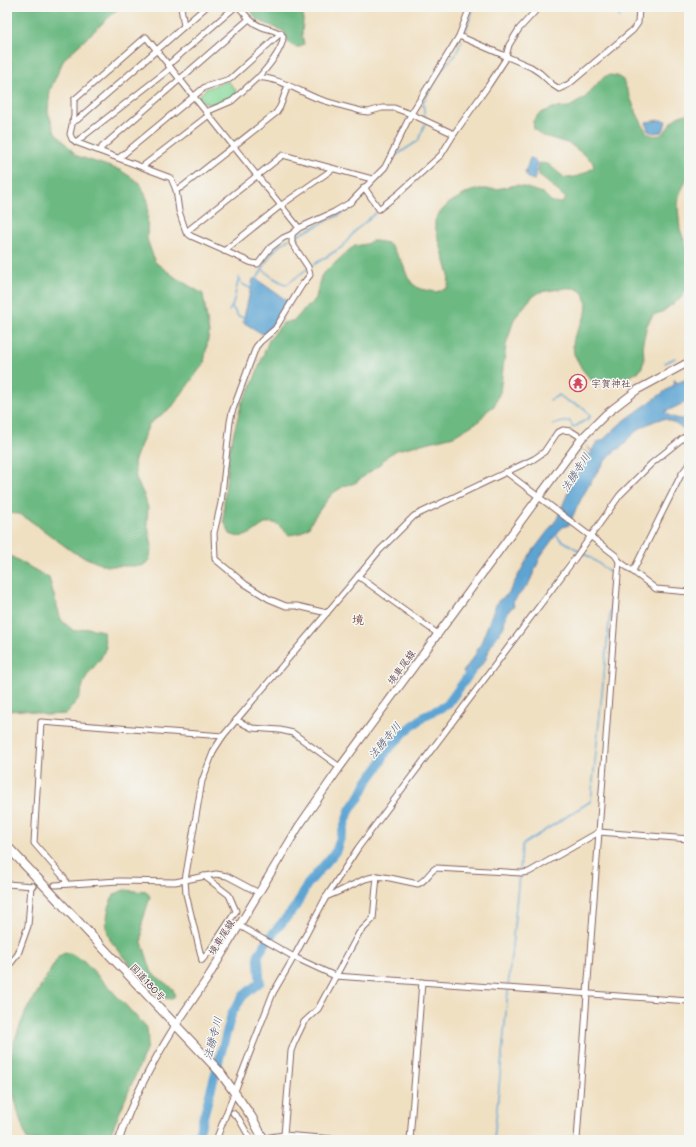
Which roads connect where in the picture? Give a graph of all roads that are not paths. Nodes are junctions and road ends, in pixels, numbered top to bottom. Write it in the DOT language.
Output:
graph roads {
  1 [pos="181,7"];
  2 [pos="206,7"];
  3 [pos="235,7"];
  4 [pos="239,7"];
  5 [pos="470,7"];
  6 [pos="539,7"];
  7 [pos="639,7"];
  8 [pos="249,19"];
  9 [pos="184,26"];
  10 [pos="281,33"];
  11 [pos="459,36"];
  12 [pos="157,51"];
  13 [pos="506,57"];
  14 [pos="169,67"];
  15 [pos="259,77"];
  16 [pos="180,80"];
  17 [pos="288,85"];
  18 [pos="194,97"];
  19 [pos="207,114"];
  20 [pos="411,114"];
  21 [pos="72,122"];
  22 [pos="454,134"];
  23 [pos="76,142"];
  24 [pos="233,146"];
  25 [pos="100,151"];
  26 [pos="119,158"];
  27 [pos="143,166"];
  28 [pos="333,168"];
  29 [pos="257,176"];
  30 [pos="372,179"];
  31 [pos="364,188"];
  32 [pos="176,190"];
  33 [pos="280,206"];
  34 [pos="299,228"];
  35 [pos="186,232"];
  36 [pos="292,234"];
  37 [pos="224,251"];
  38 [pos="689,362"];
  39 [pos="689,435"];
  40 [pos="582,438"];
  41 [pos="689,464"];
  42 [pos="506,472"];
  43 [pos="538,497"];
  44 [pos="588,535"];
  45 [pos="619,561"];
  46 [pos="633,571"];
  47 [pos="358,576"];
  48 [pos="689,592"];
  49 [pos="327,613"];
  50 [pos="438,634"];
  51 [pos="236,720"];
  52 [pos="223,736"];
  53 [pos="340,767"];
  54 [pos="599,832"];
  55 [pos="689,839"];
  56 [pos="7,846"];
  57 [pos="204,876"];
  58 [pos="377,876"];
  59 [pos="185,880"];
  60 [pos="7,884"];
  61 [pos="66,884"];
  62 [pos="55,885"];
  63 [pos="259,894"];
  64 [pos="326,897"];
  65 [pos="240,926"];
  66 [pos="294,957"];
  67 [pos="7,968"];
  68 [pos="335,976"];
  69 [pos="422,982"];
  70 [pos="587,994"];
  71 [pos="689,1001"];
  72 [pos="175,1026"];
  73 [pos="233,1090"];
  74 [pos="233,1112"];
  75 [pos="284,1138"];
  76 [pos="267,1139"];
  77 [pos="119,1140"];
  78 [pos="216,1140"];
  79 [pos="251,1140"];
  80 [pos="346,1140"];
  81 [pos="410,1140"];
  82 [pos="577,1140"];
  1 -- 9 [label="street"];
  2 -- 9 [label="street"];
  3 -- 14 [label="street"];
  4 -- 8 [label="street"];
  5 -- 11 [label="street"];
  6 -- 13 [label="street"];
  7 -- 13 [label="street"];
  8 -- 10 [label="street"];
  8 -- 16 [label="street"];
  9 -- 12 [label="street"];
  10 -- 15 [label="street"];
  10 -- 18 [label="street"];
  11 -- 13 [label="street"];
  11 -- 20 [label="street"];
  12 -- 14 [label="street"];
  12 -- 21 [label="street"];
  12 -- 21 [label="street"];
  13 -- 22 [label="street"];
  14 -- 16 [label="street"];
  14 -- 23 [label="street"];
  15 -- 17 [label="street"];
  15 -- 19 [label="street"];
  16 -- 18 [label="street"];
  16 -- 25 [label="street"];
  17 -- 20 [label="street"];
  17 -- 24 [label="street"];
  18 -- 19 [label="street"];
  18 -- 26 [label="street"];
  19 -- 24 [label="street"];
  19 -- 27 [label="street"];
  20 -- 22 [label="street"];
  20 -- 30 [label="street"];
  21 -- 23 [label="street"];
  22 -- 31 [label="street"];
  23 -- 25 [label="street"];
  24 -- 29 [label="street"];
  24 -- 32 [label="street"];
  25 -- 26 [label="street"];
  26 -- 27 [label="street"];
  27 -- 32 [label="street"];
  28 -- 29 [label="street"];
  28 -- 30 [label="street"];
  28 -- 33 [label="street"];
  29 -- 33 [label="street"];
  29 -- 35 [label="street"];
  30 -- 31 [label="street"];
  31 -- 34 [label="street"];
  32 -- 35 [label="street"];
  33 -- 34 [label="street"];
  33 -- 37 [label="street"];
  34 -- 36 [label="street"];
  35 -- 37 [label="street"];
  36 -- 37 [label="street"];
  36 -- 49 [label="street"];
  38 -- 40 [label="main road, 境車尾線"];
  39 -- 44 [label="street"];
  40 -- 42 [label="street"];
  40 -- 43 [label="main road, 境車尾線"];
  41 -- 46 [label="street"];
  42 -- 43 [label="street"];
  42 -- 47 [label="street"];
  43 -- 44 [label="street"];
  43 -- 50 [label="main road, 境車尾線"];
  44 -- 45 [label="street"];
  44 -- 64 [label="street"];
  45 -- 46 [label="street"];
  45 -- 54 [label="street"];
  46 -- 48 [label="street"];
  47 -- 49 [label="street"];
  47 -- 50 [label="street"];
  49 -- 51 [label="street"];
  50 -- 53 [label="main road, 境車尾線"];
  51 -- 52 [label="street"];
  51 -- 53 [label="street"];
  52 -- 59 [label="street"];
  52 -- 61 [label="street"];
  53 -- 63 [label="main road, 境車尾線"];
  54 -- 55 [label="street"];
  54 -- 58 [label="street"];
  54 -- 70 [label="street"];
  56 -- 72 [label="highway, 国道180号"];
  57 -- 59 [label="street"];
  57 -- 59 [label="street"];
  57 -- 63 [label="street"];
  58 -- 64 [label="street"];
  58 -- 68 [label="street"];
  59 -- 61 [label="street"];
  60 -- 67 [label="street"];
  61 -- 62 [label="street"];
  63 -- 65 [label="main road, 境車尾線"];
  64 -- 66 [label="street"];
  65 -- 66 [label="street"];
  65 -- 72 [label="main road, 境車尾線"];
  66 -- 68 [label="street"];
  66 -- 73 [label="street"];
  68 -- 69 [label="street"];
  68 -- 75 [label="street"];
  69 -- 70 [label="street"];
  69 -- 81 [label="street"];
  70 -- 71 [label="street"];
  70 -- 82 [label="street"];
  72 -- 73 [label="highway, 国道180号"];
  72 -- 77 [label="street"];
  73 -- 76 [label="highway, 国道180号"];
  73 -- 78 [label="street"];
  74 -- 79 [label="street"];
  75 -- 76 [label="street"];
  75 -- 80 [label="street"];
}
